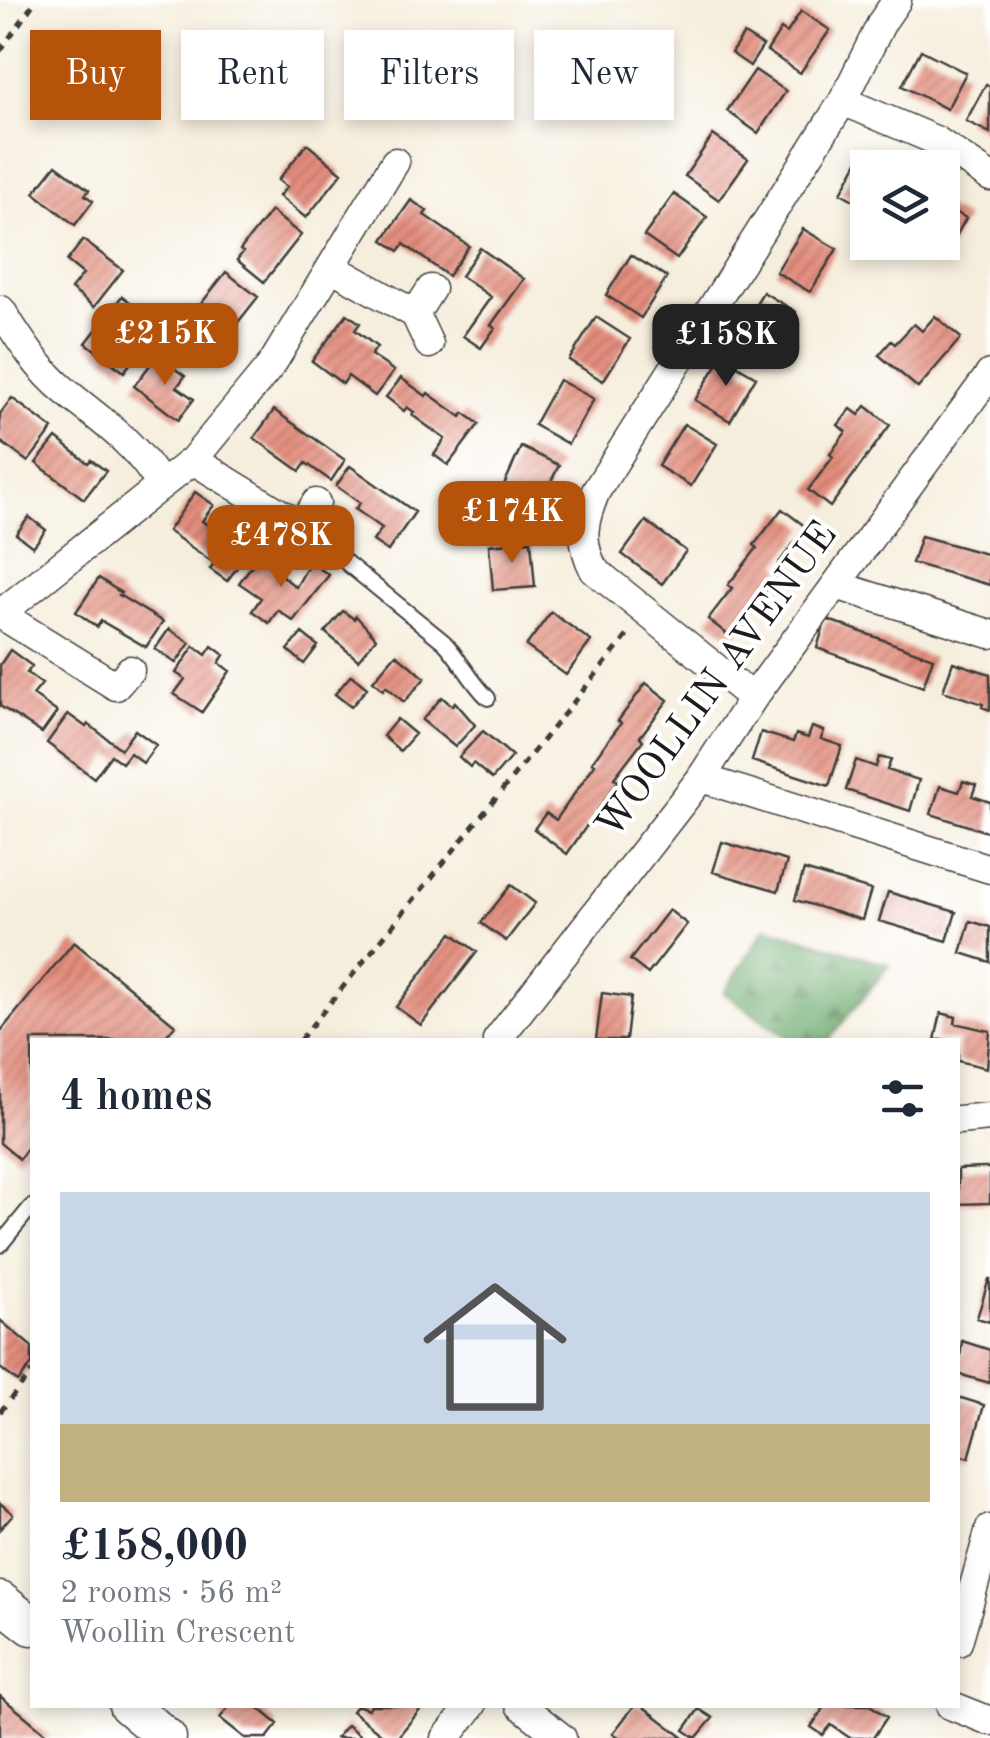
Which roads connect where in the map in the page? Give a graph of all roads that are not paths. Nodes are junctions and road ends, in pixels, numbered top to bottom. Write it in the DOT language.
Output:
graph roads {
  1 [pos="897,0"];
  2 [pos="843,101"];
  3 [pos="395,162"];
  4 [pos="990,177"];
  5 [pos="333,268"];
  6 [pos="430,289"];
  7 [pos="1,310"];
  8 [pos="416,314"];
  9 [pos="429,344"];
  10 [pos="988,381"];
  11 [pos="193,460"];
  12 [pos="160,484"];
  13 [pos="309,514"];
  14 [pos="836,585"];
  15 [pos="0,614"];
  16 [pos="990,634"];
  17 [pos="130,670"];
  18 [pos="488,698"];
  19 [pos="754,698"];
  20 [pos="701,778"];
  21 [pos="990,869"];
  22 [pos="505,1037"];
  23 [pos="990,1117"];
  24 [pos="960,1120"];
  25 [pos="30,1208"];
  26 [pos="0,1245"];
  27 [pos="990,1530"];
  28 [pos="0,1601"];
  29 [pos="30,1624"];
  30 [pos="960,1635"];
  31 [pos="132,1708"];
  32 [pos="470,1708"];
  33 [pos="524,1708"];
  34 [pos="958,1708"];
  35 [pos="990,1721"];
  36 [pos="167,1738"];
  37 [pos="446,1738"];
  38 [pos="562,1738"];
  1 -- 2 [label="street"];
  2 -- 4 [label="street"];
  2 -- 19 [label="street"];
  3 -- 5 [label="street"];
  5 -- 8 [label="street"];
  5 -- 11 [label="street"];
  6 -- 8 [label="street"];
  7 -- 12 [label="street"];
  8 -- 9 [label="street"];
  10 -- 14 [label="street, WOOLLIN AVENUE"];
  11 -- 12 [label="street"];
  11 -- 13 [label="street"];
  12 -- 15 [label="street"];
  13 -- 18 [label="lane"];
  14 -- 16 [label="street"];
  14 -- 19 [label="street, WOOLLIN AVENUE"];
  15 -- 17 [label="street"];
  19 -- 20 [label="street, WOOLLIN AVENUE"];
  20 -- 21 [label="street"];
  20 -- 22 [label="street, WOOLLIN AVENUE"];
  23 -- 24 [label="street"];
  25 -- 26 [label="lane"];
  27 -- 30 [label="street"];
  28 -- 29 [label="street"];
  31 -- 36 [label="street"];
  32 -- 37 [label="street"];
  33 -- 38 [label="street"];
  34 -- 35 [label="street"];
}
